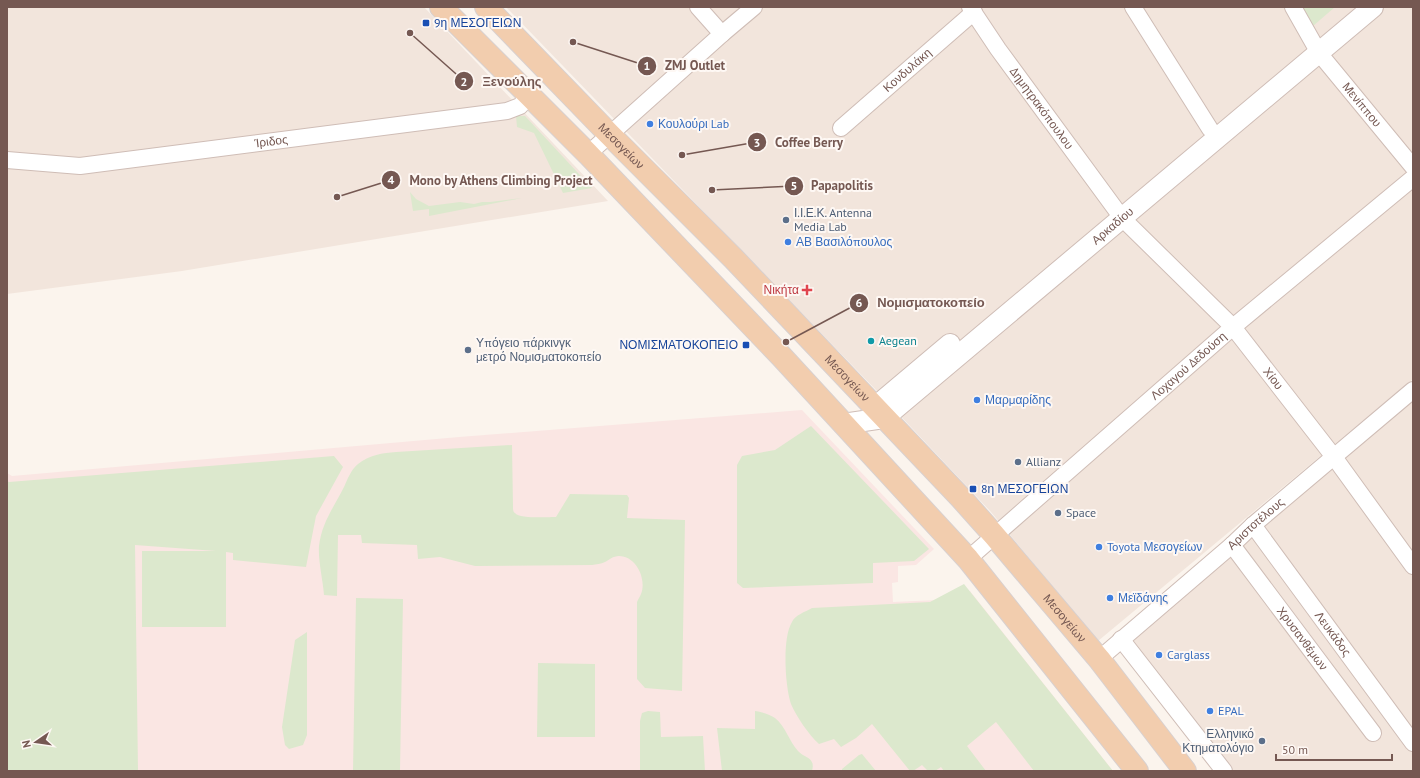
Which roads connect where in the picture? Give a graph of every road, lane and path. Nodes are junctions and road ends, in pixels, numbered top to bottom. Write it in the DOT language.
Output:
graph roads {
  1 [pos="441,7"];
  2 [pos="486,7"];
  3 [pos="698,7"];
  4 [pos="754,7"];
  5 [pos="1133,7"];
  6 [pos="1293,7"];
  7 [pos="1357,7"];
  8 [pos="1373,7"];
  9 [pos="972,10"];
  10 [pos="722,34"];
  11 [pos="1316,48"];
  12 [pos="530,95"];
  13 [pos="841,128"];
  14 [pos="1210,129"];
  15 [pos="609,134"];
  16 [pos="588,154"];
  17 [pos="7,160"];
  18 [pos="1413,167"];
  19 [pos="1413,178"];
  20 [pos="1118,212"];
  21 [pos="1233,327"];
  22 [pos="1413,390"];
  23 [pos="879,413"];
  24 [pos="843,424"];
  25 [pos="1334,457"];
  26 [pos="1253,525"];
  27 [pos="994,535"];
  28 [pos="1232,545"];
  29 [pos="968,559"];
  30 [pos="1413,566"];
  31 [pos="1121,639"];
  32 [pos="1099,659"];
  33 [pos="1373,732"];
  34 [pos="1413,743"];
  35 [pos="1137,771"];
  36 [pos="1185,771"];
  37 [pos="1224,771"];
  1 -- 12 [label="main road"];
  2 -- 15 [label="main road, Μεσογείων"];
  3 -- 10 [label="street"];
  4 -- 10 [label="street"];
  5 -- 14 [label="street"];
  6 -- 11 [label="street, Μενίππου"];
  7 -- 11 [label="street, Αρκαδίου"];
  8 -- 11 [label="street, Αρκαδίου"];
  9 -- 13 [label="street, Κονδυλάκη"];
  9 -- 20 [label="street, Δημητρακόπουλου"];
  10 -- 15 [label="street"];
  11 -- 14 [label="street, Αρκαδίου"];
  11 -- 18 [label="street, Μενίππου"];
  11 -- 20 [label="street, Αρκαδίου"];
  12 -- 16 [label="main road"];
  12 -- 17 [label="street, Ίριδος"];
  14 -- 20 [label="street, Αρκαδίου"];
  15 -- 16 [label="street"];
  15 -- 23 [label="main road, Μεσογείων"];
  16 -- 24 [label="main road"];
  19 -- 21 [label="street, Λοχαγού Δεδούση"];
  20 -- 21 [label="street, Χίου"];
  20 -- 23 [label="street, Αρκαδίου"];
  21 -- 25 [label="street, Χίου"];
  21 -- 27 [label="street, Λοχαγού Δεδούση"];
  22 -- 25 [label="street, Αριστοτέλους"];
  23 -- 24 [label="street"];
  23 -- 27 [label="main road, Μεσογείων"];
  24 -- 29 [label="main road"];
  25 -- 26 [label="street, Αριστοτέλους"];
  25 -- 30 [label="street, Χίου"];
  26 -- 28 [label="street, Αριστοτέλους"];
  26 -- 34 [label="street, Λευκάδος"];
  27 -- 29 [label="street, Λοχαγού Δεδούση"];
  27 -- 32 [label="main road, Μεσογείων"];
  28 -- 31 [label="street, Αριστοτέλους"];
  28 -- 33 [label="street, Χρυσανθέμων"];
  29 -- 35 [label="main road"];
  31 -- 32 [label="street, Αριστοτέλους"];
  31 -- 37 [label="street"];
  32 -- 36 [label="main road, Μεσογείων"];
}
